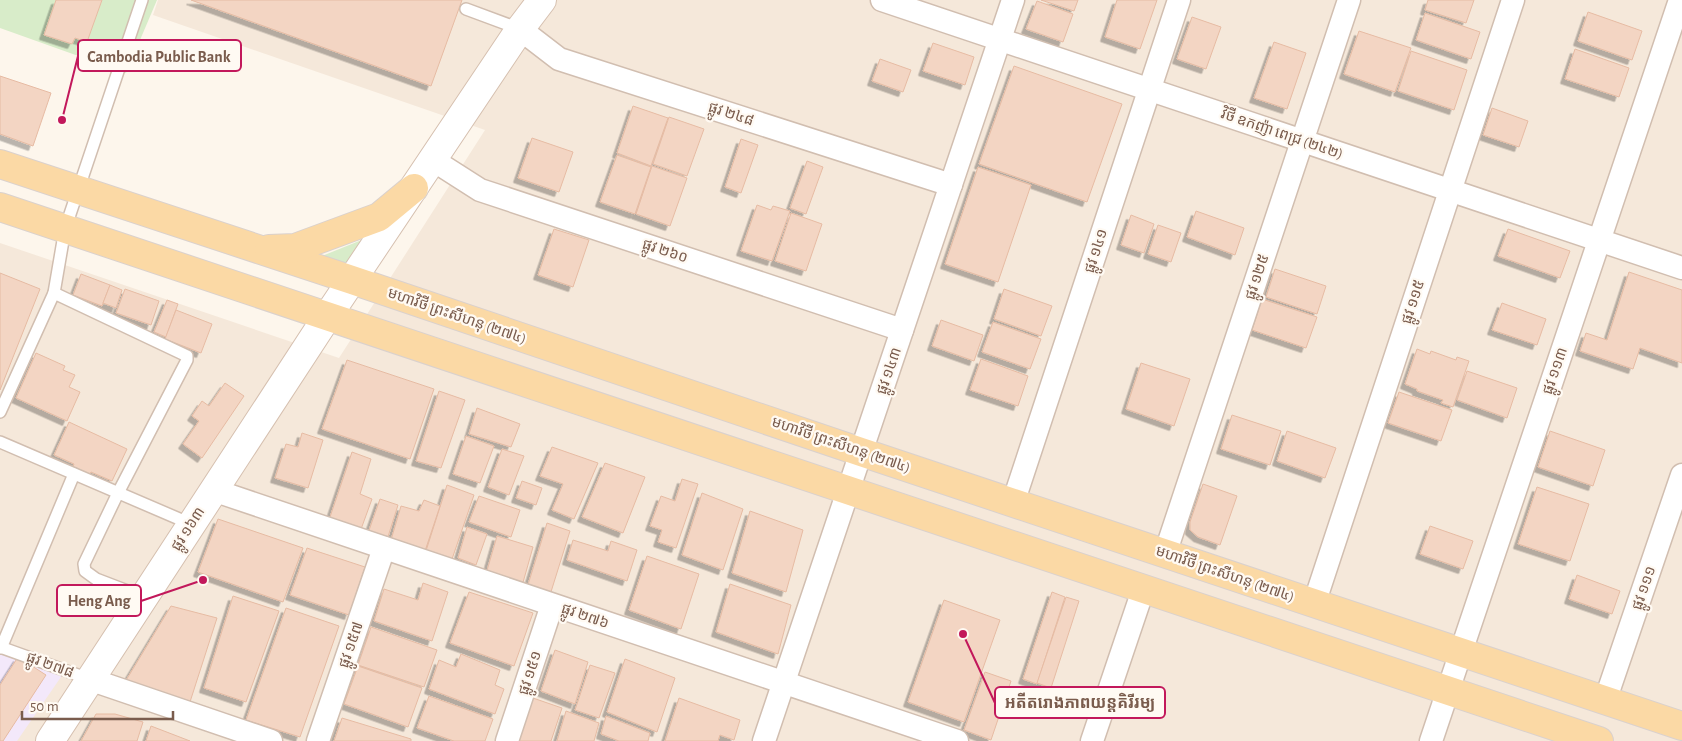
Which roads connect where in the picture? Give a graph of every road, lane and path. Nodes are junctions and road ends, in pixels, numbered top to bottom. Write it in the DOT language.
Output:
graph roads {
  1 [pos="142,0"];
  2 [pos="542,0"];
  3 [pos="882,0"];
  4 [pos="1013,0"];
  5 [pos="1180,0"];
  6 [pos="1349,0"];
  7 [pos="1513,0"];
  8 [pos="1680,0"];
  9 [pos="466,8"];
  10 [pos="520,29"];
  11 [pos="1000,39"];
  12 [pos="1150,89"];
  13 [pos="1302,141"];
  14 [pos="433,160"];
  15 [pos="0,164"];
  16 [pos="951,185"];
  17 [pos="414,188"];
  18 [pos="78,190"];
  19 [pos="1450,190"];
  20 [pos="0,207"];
  21 [pos="65,229"];
  22 [pos="1599,240"];
  23 [pos="254,249"];
  24 [pos="1682,268"];
  25 [pos="352,280"];
  26 [pos="54,293"];
  27 [pos="327,317"];
  28 [pos="902,330"];
  29 [pos="0,412"];
  30 [pos="0,442"];
  31 [pos="861,452"];
  32 [pos="74,474"];
  33 [pos="1682,475"];
  34 [pos="213,490"];
  35 [pos="848,491"];
  36 [pos="118,493"];
  37 [pos="1013,503"];
  38 [pos="191,524"];
  39 [pos="384,548"];
  40 [pos="1165,554"];
  41 [pos="1143,590"];
  42 [pos="143,597"];
  43 [pos="1314,604"];
  44 [pos="552,605"];
  45 [pos="0,647"];
  46 [pos="1461,653"];
  47 [pos="89,679"];
  48 [pos="784,682"];
  49 [pos="1448,691"];
  50 [pos="1605,701"];
  51 [pos="1682,726"];
  52 [pos="50,741"];
  53 [pos="271,741"];
  54 [pos="318,741"];
  55 [pos="507,741"];
  56 [pos="764,741"];
  57 [pos="958,741"];
  58 [pos="1092,741"];
  59 [pos="1431,741"];
  60 [pos="1599,741"];
  1 -- 18 [label="lane"];
  2 -- 10 [label="street, ផ្លូវ ១៦៣"];
  3 -- 11 [label="street, វិថី ឧកញ៉ា ពេជ្រ (២៤២)"];
  4 -- 11 [label="street, ផ្លូវ ១៤៣"];
  5 -- 12 [label="street, ផ្លូវ ១៤១"];
  6 -- 13 [label="street, ផ្លូវ ១២៥"];
  7 -- 19 [label="street, ផ្លូវ ១១៥"];
  8 -- 22 [label="street, ផ្លូវ ១១៣"];
  9 -- 10 [label="lane"];
  10 -- 14 [label="street, ផ្លូវ ១៦៣"];
  10 -- 16 [label="street, ផ្លូវ ២៤៨"];
  11 -- 12 [label="street, វិថី ឧកញ៉ា ពេជ្រ (២៤២)"];
  11 -- 16 [label="street, ផ្លូវ ១៤៣"];
  12 -- 13 [label="street, វិថី ឧកញ៉ា ពេជ្រ (២៤២)"];
  12 -- 37 [label="street, ផ្លូវ ១៤១"];
  13 -- 19 [label="street, វិថី ឧកញ៉ា ពេជ្រ (២៤២)"];
  13 -- 40 [label="street, ផ្លូវ ១២៥"];
  14 -- 17 [label="street, ផ្លូវ ១៦៣"];
  14 -- 28 [label="street, ផ្លូវ ២៦០"];
  15 -- 18 [label="main road, មហាវិថី ព្រះសីហនុ (២៧៤)"];
  16 -- 28 [label="street, ផ្លូវ ១៤៣"];
  17 -- 23 [label="main road"];
  17 -- 25 [label="street, ផ្លូវ ១៦៣"];
  18 -- 21 [label="lane"];
  18 -- 23 [label="main road, មហាវិថី ព្រះសីហនុ (២៧៤)"];
  19 -- 22 [label="street, វិថី ឧកញ៉ា ពេជ្រ (២៤២)"];
  19 -- 43 [label="street, ផ្លូវ ១១៥"];
  20 -- 21 [label="main road"];
  21 -- 26 [label="lane"];
  21 -- 27 [label="main road"];
  22 -- 24 [label="street, វិថី ឧកញ៉ា ពេជ្រ (២៤២)"];
  22 -- 46 [label="street, ផ្លូវ ១១៣"];
  23 -- 25 [label="main road, មហាវិថី ព្រះសីហនុ (២៧៤)"];
  25 -- 27 [label="street, ផ្លូវ ១៦៣"];
  25 -- 31 [label="main road, មហាវិថី ព្រះសីហនុ (២៧៤)"];
  26 -- 29 [label="lane"];
  26 -- 36 [label="lane"];
  27 -- 34 [label="street, ផ្លូវ ១៦៣"];
  27 -- 35 [label="main road"];
  28 -- 31 [label="street, ផ្លូវ ១៤៣"];
  30 -- 32 [label="lane"];
  31 -- 35 [label="street, ផ្លូវ ១៤៣"];
  31 -- 37 [label="main road, មហាវិថី ព្រះសីហនុ (២៧៤)"];
  32 -- 36 [label="lane"];
  32 -- 45 [label="lane"];
  33 -- 50 [label="street, ផ្លូវ ១១១"];
  34 -- 38 [label="street, ផ្លូវ ១៦៣"];
  34 -- 39 [label="street, ផ្លូវ ២៧៦"];
  35 -- 41 [label="main road"];
  35 -- 48 [label="street, ផ្លូវ ១៤៣"];
  36 -- 38 [label="lane"];
  36 -- 42 [label="lane"];
  37 -- 40 [label="main road, មហាវិថី ព្រះសីហនុ (២៧៤)"];
  38 -- 42 [label="street, ផ្លូវ ១៦៣"];
  39 -- 44 [label="street, ផ្លូវ ២៧៦"];
  39 -- 54 [label="street, ផ្លូវ ១៥៧"];
  40 -- 43 [label="main road, មហាវិថី ព្រះសីហនុ (២៧៤)"];
  41 -- 49 [label="main road"];
  41 -- 58 [label="street"];
  42 -- 47 [label="street, ផ្លូវ ១៦៣"];
  43 -- 46 [label="main road, មហាវិថី ព្រះសីហនុ (២៧៤)"];
  44 -- 48 [label="street, ផ្លូវ ២៧៦"];
  44 -- 55 [label="street, ផ្លូវ ១៥១"];
  45 -- 47 [label="lane, ផ្លូវ ២៧៨"];
  46 -- 49 [label="street, ផ្លូវ ១១៣"];
  46 -- 50 [label="main road, មហាវិថី ព្រះសីហនុ (២៧៤)"];
  47 -- 52 [label="street, ផ្លូវ ១៦៣"];
  47 -- 53 [label="street, ផ្លូវ ២៧៨"];
  48 -- 56 [label="street, ផ្លូវ ១៤៣"];
  48 -- 57 [label="street, ផ្លូវ ២៧៦"];
  49 -- 59 [label="street, ផ្លូវ ១១៣"];
  49 -- 60 [label="main road"];
  50 -- 51 [label="main road, មហាវិថី ព្រះសីហនុ (២៧៤)"];
}
